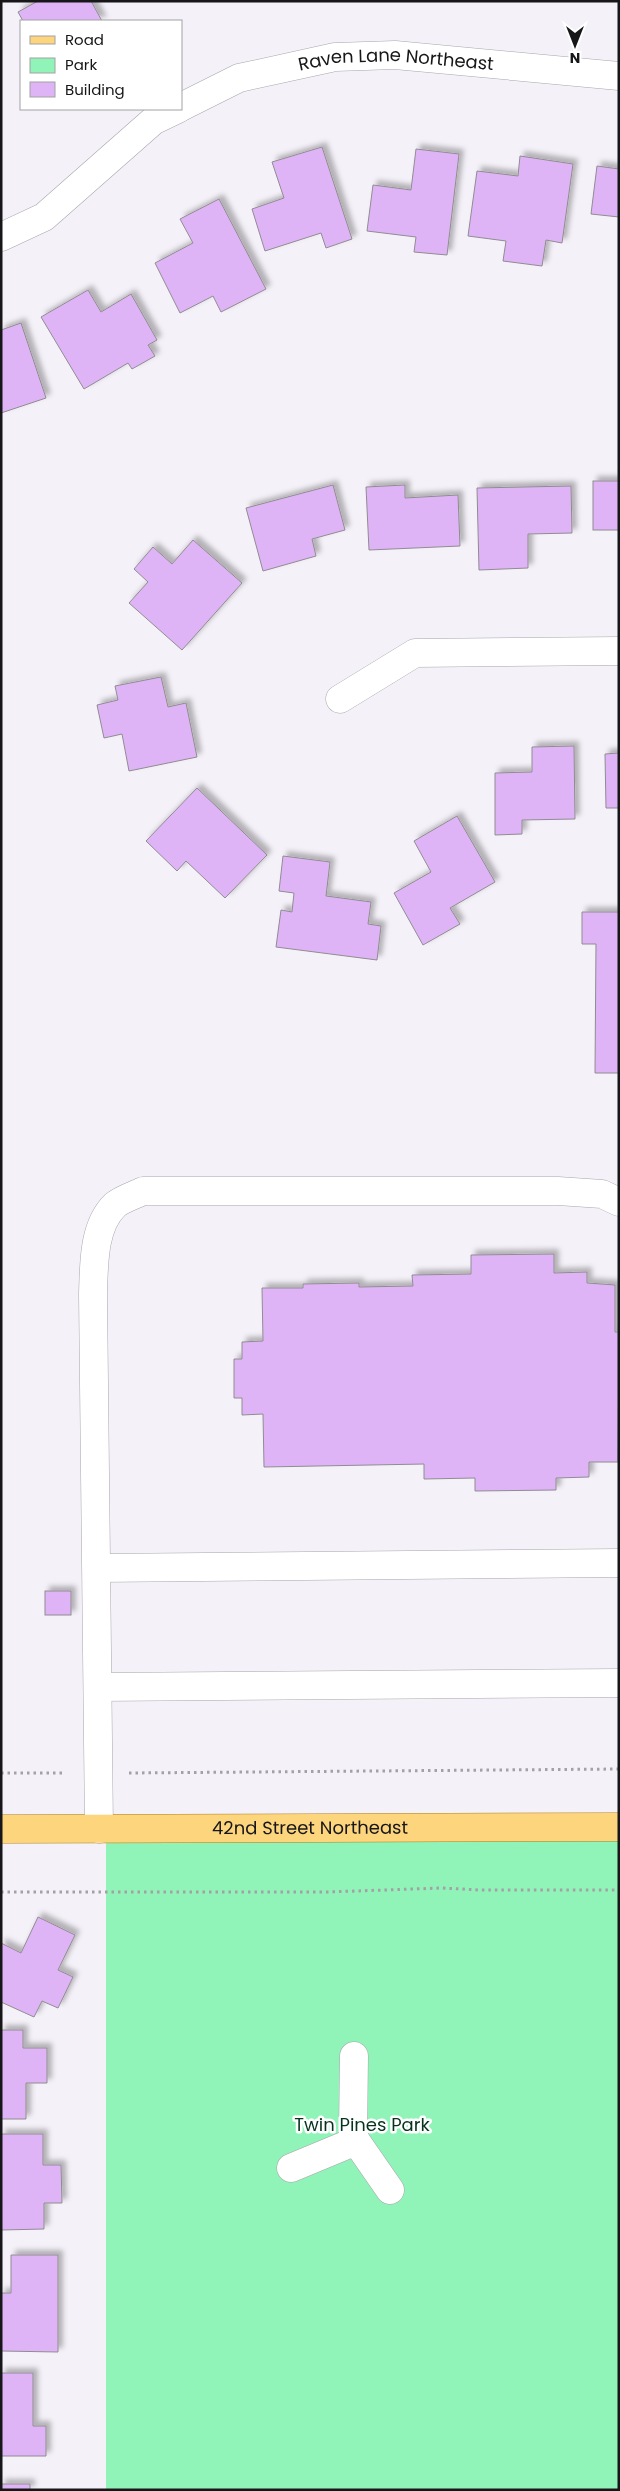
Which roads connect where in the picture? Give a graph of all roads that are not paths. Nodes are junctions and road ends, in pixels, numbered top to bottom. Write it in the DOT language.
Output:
graph roads {
  1 [pos="619,76"];
  2 [pos="182,106"];
  3 [pos="176,110"];
  4 [pos="1,237"];
  5 [pos="619,651"];
  6 [pos="340,699"];
  7 [pos="619,1202"];
  8 [pos="619,1563"];
  9 [pos="98,1568"];
  10 [pos="619,1683"];
  11 [pos="98,1687"];
  12 [pos="619,1827"];
  13 [pos="100,1829"];
  14 [pos="1,1830"];
  15 [pos="354,2056"];
  16 [pos="356,2141"];
  17 [pos="291,2168"];
  18 [pos="390,2190"];
  1 -- 2 [label="street, Raven Lane Northeast"];
  3 -- 4 [label="street"];
  5 -- 6 [label="street"];
  7 -- 9 [label="street"];
  8 -- 9 [label="street"];
  9 -- 11 [label="street"];
  10 -- 11 [label="street"];
  11 -- 13 [label="street"];
  12 -- 13 [label="main road, 42nd Street Northeast"];
  13 -- 14 [label="main road, 42nd Street Northeast"];
  15 -- 16 [label="street"];
  16 -- 17 [label="street"];
  16 -- 18 [label="street"];
}
